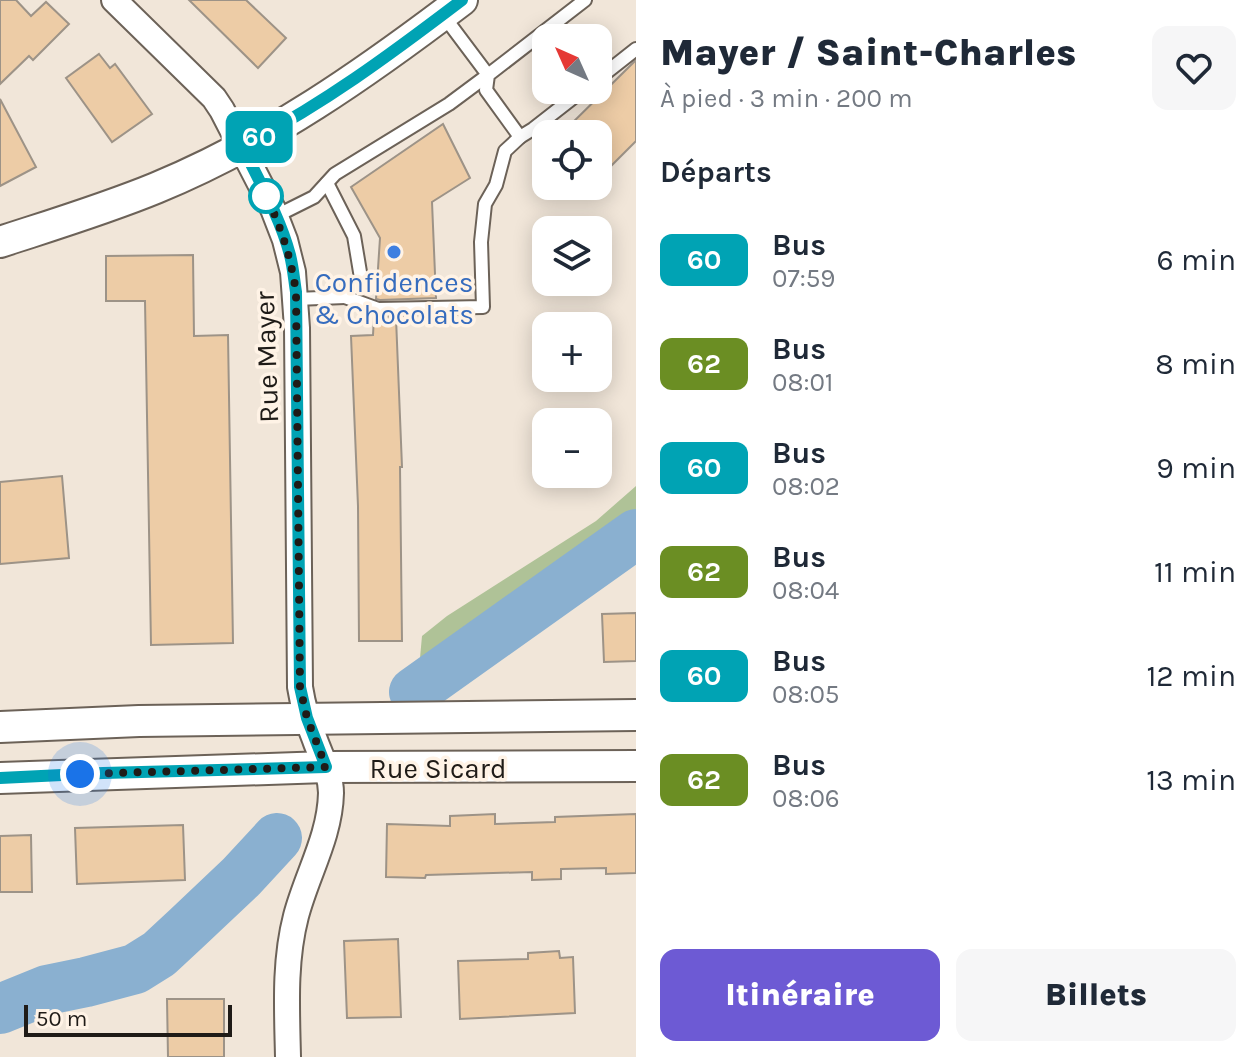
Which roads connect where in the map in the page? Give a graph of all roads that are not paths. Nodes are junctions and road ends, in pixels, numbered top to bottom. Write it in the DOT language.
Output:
graph roads {
  1 [pos="114,0"];
  2 [pos="585,0"];
  3 [pos="452,7"];
  4 [pos="636,49"];
  5 [pos="612,68"];
  6 [pos="488,75"];
  7 [pos="564,104"];
  8 [pos="520,137"];
  9 [pos="242,146"];
  10 [pos="327,183"];
  11 [pos="276,216"];
  12 [pos="0,242"];
  13 [pos="345,297"];
  14 [pos="296,299"];
  15 [pos="636,715"];
  16 [pos="307,718"];
  17 [pos="0,727"];
  18 [pos="636,766"];
  19 [pos="326,767"];
  20 [pos="0,778"];
  21 [pos="288,1057"];
  1 -- 9 [label="street, Rue Mayer"];
  2 -- 6 [label="lane"];
  3 -- 6 [label="lane"];
  3 -- 9 [label="street"];
  4 -- 5 [label="lane"];
  6 -- 8 [label="lane"];
  6 -- 10 [label="lane"];
  7 -- 8 [label="lane"];
  8 -- 13 [label="lane"];
  9 -- 11 [label="street, Rue Mayer"];
  9 -- 12 [label="street"];
  10 -- 11 [label="lane"];
  10 -- 13 [label="lane"];
  11 -- 14 [label="street, Rue Mayer"];
  13 -- 14 [label="lane"];
  14 -- 16 [label="street, Rue Mayer"];
  15 -- 16 [label="street, Rue Sicard"];
  16 -- 17 [label="street, Rue Sicard"];
  16 -- 19 [label="street, Rue Mayer"];
  18 -- 19 [label="street, Rue Sicard"];
  19 -- 20 [label="street, Rue Sicard"];
  19 -- 21 [label="street, Rue Mayer"];
}
